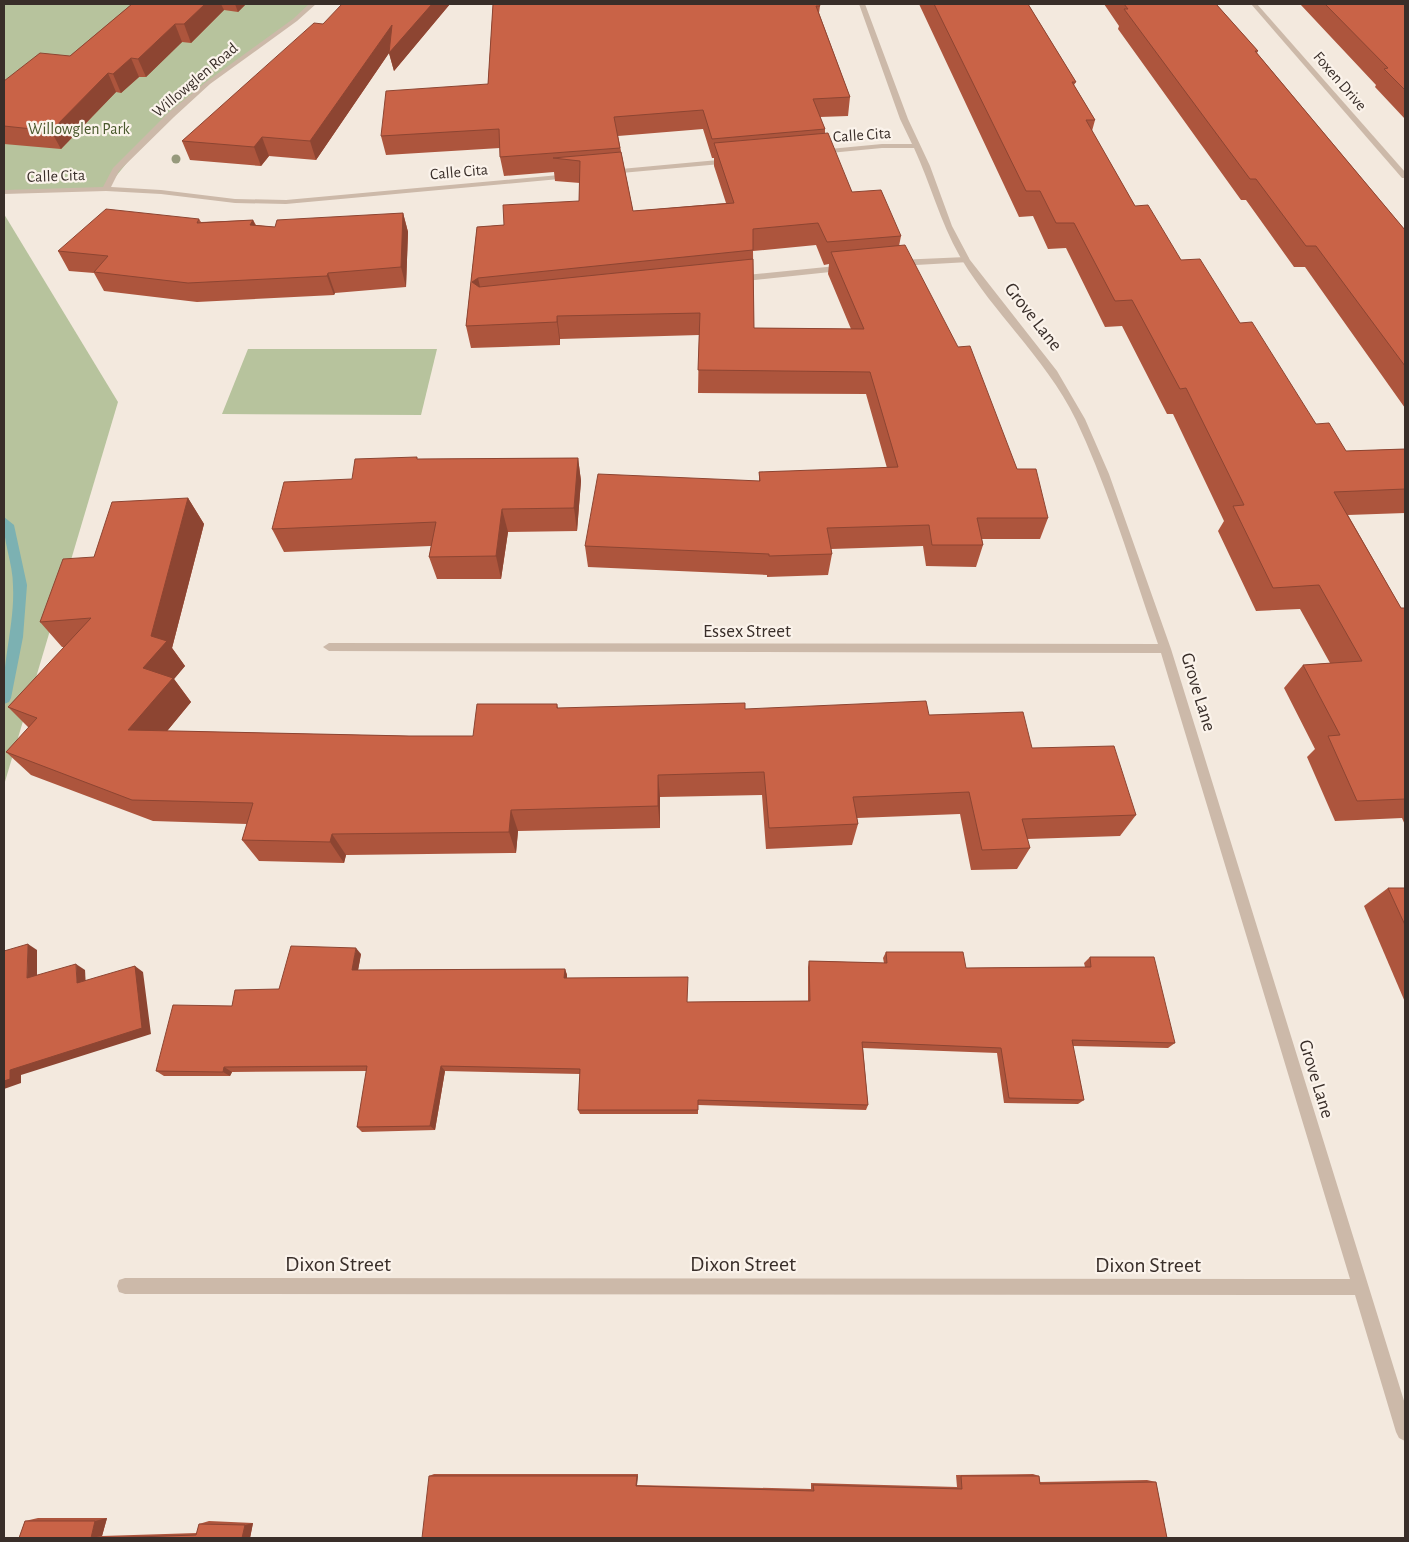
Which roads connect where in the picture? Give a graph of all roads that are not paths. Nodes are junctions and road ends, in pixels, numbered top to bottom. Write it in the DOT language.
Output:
graph roads {
  1 [pos="313,4"];
  2 [pos="862,4"];
  3 [pos="1254,4"];
  4 [pos="916,146"];
  5 [pos="813,153"];
  6 [pos="743,159"];
  7 [pos="604,172"];
  8 [pos="584,174"];
  9 [pos="1405,176"];
  10 [pos="106,189"];
  11 [pos="4,192"];
  12 [pos="966,260"];
  13 [pos="889,263"];
  14 [pos="851,267"];
  15 [pos="727,280"];
  16 [pos="328,646"];
  17 [pos="1165,649"];
  18 [pos="125,1286"];
  19 [pos="1360,1287"];
  20 [pos="1405,1432"];
  1 -- 10 [label="street, Willowglen Road"];
  2 -- 4 [label="street, Grove Lane"];
  3 -- 9 [label="street, Foxen Drive"];
  4 -- 5 [label="street, Calle Cita"];
  4 -- 12 [label="street, Grove Lane"];
  6 -- 7 [label="street"];
  8 -- 10 [label="street, Calle Cita"];
  10 -- 11 [label="street, Calle Cita"];
  12 -- 13 [label="street"];
  12 -- 17 [label="street, Grove Lane"];
  14 -- 15 [label="street"];
  16 -- 17 [label="street, Essex Street"];
  17 -- 19 [label="street, Grove Lane"];
  18 -- 19 [label="street, Dixon Street"];
  19 -- 20 [label="street, Grove Lane"];
}
